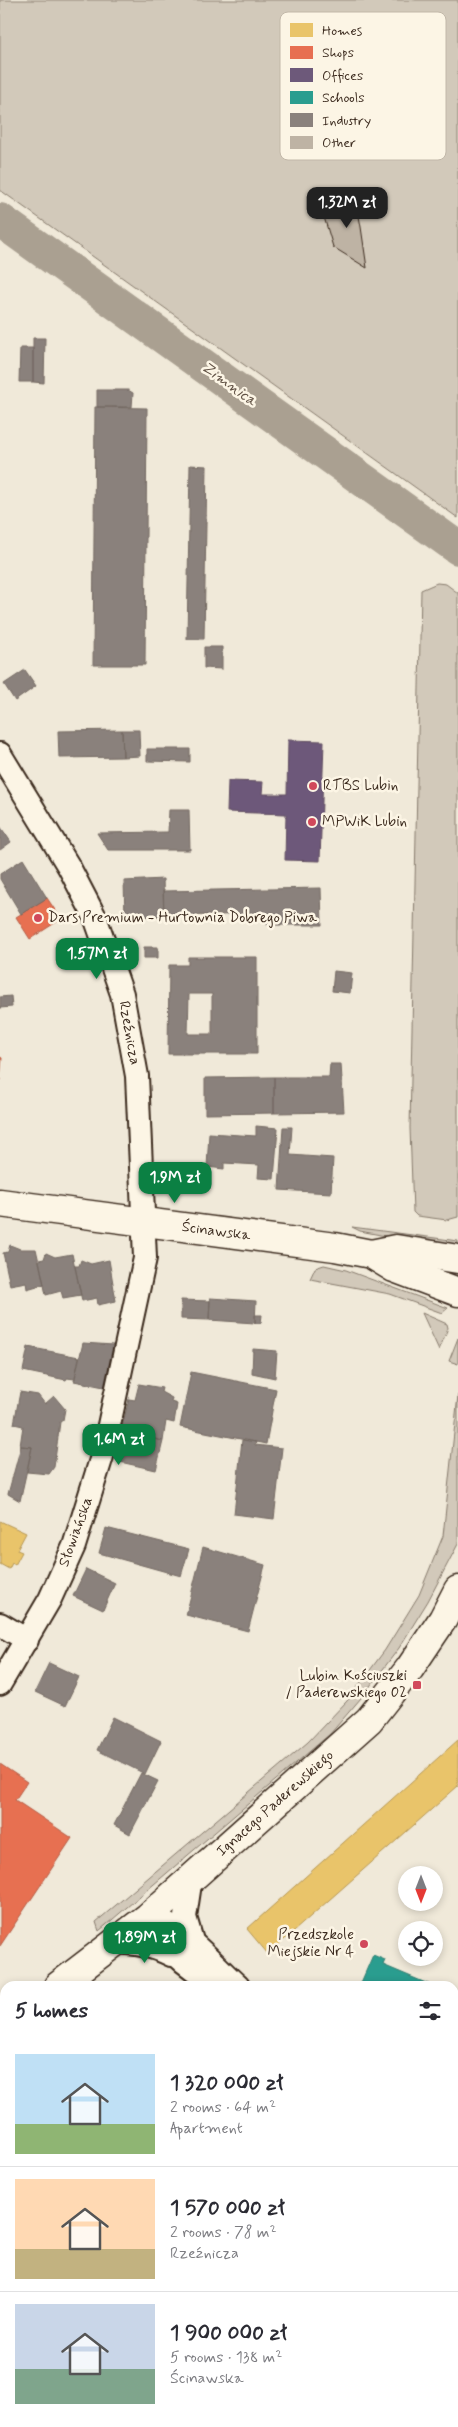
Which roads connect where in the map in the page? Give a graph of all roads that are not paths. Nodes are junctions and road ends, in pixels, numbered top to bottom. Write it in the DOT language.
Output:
graph roads {
  1 [pos="0,754"];
  2 [pos="0,1203"];
  3 [pos="142,1221"];
  4 [pos="371,1254"];
  5 [pos="458,1259"];
  6 [pos="458,1292"];
  7 [pos="458,1590"];
  8 [pos="0,1624"];
  9 [pos="27,1640"];
  10 [pos="0,1684"];
  11 [pos="190,1878"];
  12 [pos="148,1917"];
  13 [pos="113,1942"];
  14 [pos="187,1951"];
  15 [pos="64,1981"];
  16 [pos="215,1981"];
  17 [pos="231,1981"];
  1 -- 3 [label="street, Rzeźnicza"];
  2 -- 3 [label="street, Ścinawska"];
  3 -- 4 [label="street, Ścinawska"];
  3 -- 9 [label="street, Słowiańska"];
  4 -- 5 [label="street, Ścinawska"];
  4 -- 6 [label="street, Ścinawska"];
  7 -- 11 [label="street, Ignacego Paderewskiego"];
  8 -- 9 [label="street"];
  9 -- 10 [label="street, Słowiańska"];
  11 -- 12 [label="street, Ignacego Paderewskiego"];
  11 -- 14 [label="street"];
  12 -- 13 [label="street, Ignacego Paderewskiego"];
  12 -- 14 [label="street"];
  13 -- 14 [label="street"];
  13 -- 15 [label="street, Ignacego Paderewskiego"];
  14 -- 16 [label="street"];
  14 -- 17 [label="street"];
}
